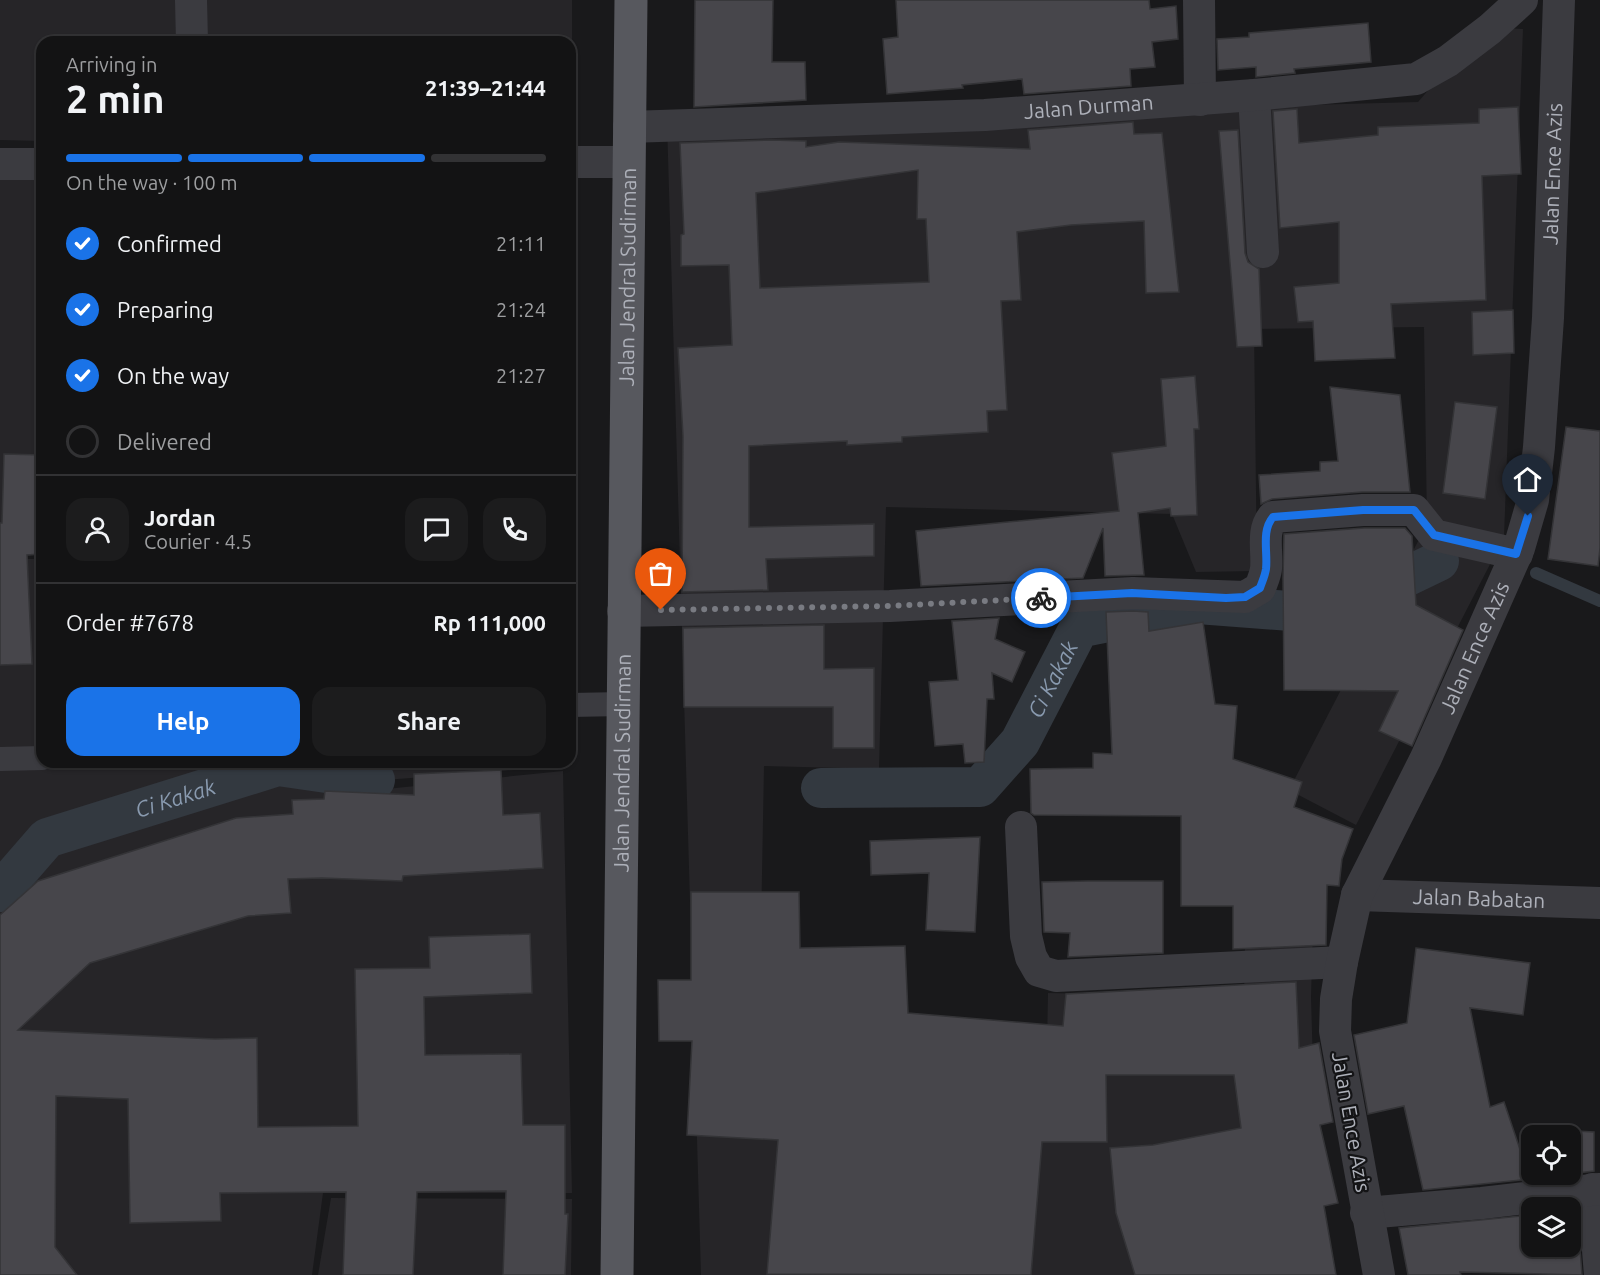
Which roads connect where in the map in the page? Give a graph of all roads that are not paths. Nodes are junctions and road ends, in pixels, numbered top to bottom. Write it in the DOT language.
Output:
graph roads {
  1 [pos="191,0"];
  2 [pos="631,0"];
  3 [pos="1199,0"];
  4 [pos="1522,0"];
  5 [pos="1559,0"];
  6 [pos="192,36"];
  7 [pos="1254,95"];
  8 [pos="1200,100"];
  9 [pos="629,127"];
  10 [pos="576,162"];
  11 [pos="628,162"];
  12 [pos="0,164"];
  13 [pos="36,164"];
  14 [pos="1263,252"];
  15 [pos="1516,554"];
  16 [pos="623,611"];
  17 [pos="623,704"];
  18 [pos="576,705"];
  19 [pos="36,758"];
  20 [pos="0,759"];
  21 [pos="1021,826"];
  22 [pos="1357,895"];
  23 [pos="1600,903"];
  24 [pos="1342,962"];
  25 [pos="1596,1189"];
  26 [pos="1366,1213"];
  27 [pos="616,1275"];
  28 [pos="1378,1275"];
  29 [pos="1600,1275"];
  1 -- 6 [label="street"];
  2 -- 9 [label="main road, Jalan Jendral Sudirman"];
  3 -- 8 [label="street"];
  4 -- 7 [label="street, Jalan Durman"];
  5 -- 15 [label="street, Jalan Ence Azis"];
  7 -- 8 [label="street, Jalan Durman"];
  7 -- 14 [label="street"];
  8 -- 9 [label="street, Jalan Durman"];
  9 -- 11 [label="main road, Jalan Jendral Sudirman"];
  10 -- 11 [label="street"];
  11 -- 16 [label="main road, Jalan Jendral Sudirman"];
  12 -- 13 [label="street"];
  15 -- 16 [label="street"];
  15 -- 22 [label="street, Jalan Ence Azis"];
  16 -- 17 [label="main road, Jalan Jendral Sudirman"];
  17 -- 18 [label="street"];
  17 -- 27 [label="main road, Jalan Jendral Sudirman"];
  19 -- 20 [label="street"];
  21 -- 24 [label="street"];
  22 -- 23 [label="street, Jalan Babatan"];
  22 -- 24 [label="street, Jalan Ence Azis"];
  24 -- 26 [label="street, Jalan Ence Azis"];
  25 -- 26 [label="street"];
  25 -- 29 [label="street"];
  26 -- 28 [label="street, Jalan Ence Azis"];
}
